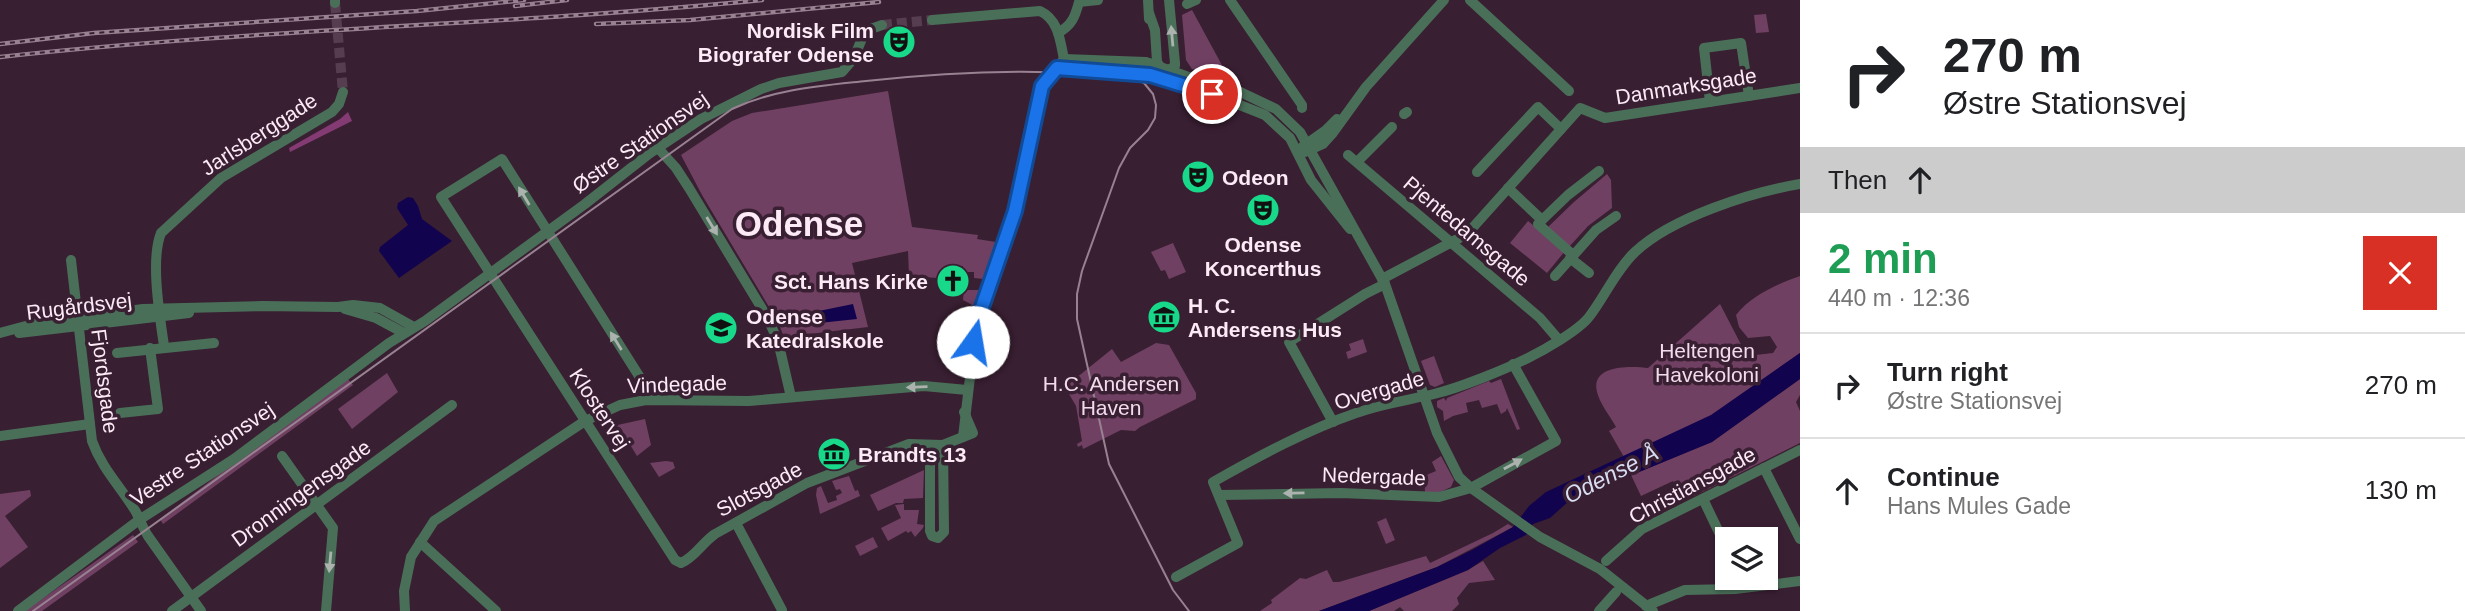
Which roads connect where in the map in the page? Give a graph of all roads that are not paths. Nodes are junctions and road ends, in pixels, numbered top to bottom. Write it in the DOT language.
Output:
graph roads {
  1 [pos="1098,0"];
  2 [pos="1148,0"];
  3 [pos="1169,0"];
  4 [pos="1230,0"];
  5 [pos="1444,0"];
  6 [pos="1470,0"];
  7 [pos="1149,13"];
  8 [pos="932,20"];
  9 [pos="881,25"];
  10 [pos="1058,33"];
  11 [pos="1146,62"];
  12 [pos="1060,64"];
  13 [pos="1164,69"];
  14 [pos="1102,70"];
  15 [pos="1172,81"];
  16 [pos="1800,88"];
  17 [pos="1569,91"];
  18 [pos="343,92"];
  19 [pos="1749,96"];
  20 [pos="1710,102"];
  21 [pos="1302,108"];
  22 [pos="1392,127"];
  23 [pos="1561,129"];
  24 [pos="658,148"];
  25 [pos="1304,148"];
  26 [pos="1348,155"];
  27 [pos="1357,162"];
  28 [pos="1599,170"];
  29 [pos="1477,172"];
  30 [pos="1800,187"];
  31 [pos="1508,188"];
  32 [pos="1616,216"];
  33 [pos="1542,220"];
  34 [pos="547,232"];
  35 [pos="1360,240"];
  36 [pos="1452,243"];
  37 [pos="1572,257"];
  38 [pos="71,260"];
  39 [pos="1589,273"];
  40 [pos="489,274"];
  41 [pos="1555,276"];
  42 [pos="1383,282"];
  43 [pos="160,313"];
  44 [pos="79,321"];
  45 [pos="409,330"];
  46 [pos="1,332"];
  47 [pos="1558,339"];
  48 [pos="214,343"];
  49 [pos="164,346"];
  50 [pos="150,348"];
  51 [pos="117,353"];
  52 [pos="1513,364"];
  53 [pos="967,390"];
  54 [pos="1423,396"];
  55 [pos="791,397"];
  56 [pos="646,400"];
  57 [pos="452,405"];
  58 [pos="120,414"];
  59 [pos="585,421"];
  60 [pos="1333,422"];
  61 [pos="90,424"];
  62 [pos="0,436"];
  63 [pos="943,445"];
  64 [pos="930,446"];
  65 [pos="1800,450"];
  66 [pos="282,456"];
  67 [pos="1764,468"];
  68 [pos="1471,488"];
  69 [pos="1219,495"];
  70 [pos="1703,499"];
  71 [pos="317,504"];
  72 [pos="139,520"];
  73 [pos="736,523"];
  74 [pos="1716,527"];
  75 [pos="1800,539"];
  76 [pos="420,542"];
  77 [pos="1606,561"];
  78 [pos="681,563"];
  79 [pos="1176,577"];
  80 [pos="1778,581"];
  81 [pos="1800,581"];
  82 [pos="1715,589"];
  83 [pos="1616,592"];
  84 [pos="191,597"];
  85 [pos="1647,606"];
  86 [pos="782,610"];
  87 [pos="18,611"];
  88 [pos="172,611"];
  89 [pos="201,611"];
  90 [pos="326,611"];
  91 [pos="405,611"];
  92 [pos="496,611"];
  93 [pos="1599,611"];
  1 -- 10 [label="street"];
  2 -- 7 [label="street"];
  13 -- 3 [label="street, one-way"];
  4 -- 21 [label="street"];
  5 -- 25 [label="street"];
  6 -- 17 [label="street"];
  7 -- 11 [label="street"];
  7 -- 13 [label="street"];
  8 -- 10 [label="street"];
  9 -- 24 [label="street, Østre Stationsvej"];
  10 -- 12 [label="street"];
  11 -- 12 [label="street"];
  11 -- 13 [label="street"];
  12 -- 14 [label="street"];
  12 -- 53 [label="street"];
  13 -- 14 [label="street"];
  13 -- 15 [label="street"];
  13 -- 25 [label="street"];
  14 -- 15 [label="street"];
  15 -- 25 [label="street"];
  16 -- 19 [label="street, Danmarksgade"];
  18 -- 43 [label="street, Jarlsberggade"];
  19 -- 20 [label="street, Danmarksgade"];
  19 -- 20 [label="street"];
  20 -- 23 [label="street, Danmarksgade"];
  22 -- 27 [label="street"];
  23 -- 29 [label="street"];
  23 -- 31 [label="street"];
  24 -- 34 [label="street, Østre Stationsvej"];
  24 -- 55 [label="street, one-way"];
  25 -- 35 [label="street"];
  25 -- 35 [label="street"];
  26 -- 27 [label="street, Pjentedamsgade"];
  27 -- 36 [label="street, Pjentedamsgade"];
  28 -- 33 [label="street"];
  30 -- 47 [label="street, Overgade"];
  31 -- 33 [label="street"];
  31 -- 36 [label="street"];
  32 -- 37 [label="street"];
  33 -- 37 [label="street"];
  34 -- 40 [label="street, Østre Stationsvej"];
  34 -- 40 [label="street, one-way"];
  56 -- 34 [label="street, one-way"];
  35 -- 42 [label="street"];
  36 -- 42 [label="street"];
  36 -- 47 [label="street, Pjentedamsgade"];
  37 -- 39 [label="street"];
  37 -- 41 [label="street"];
  38 -- 44 [label="street, Rugårdsvej"];
  40 -- 45 [label="street, Østre Stationsvej"];
  40 -- 59 [label="street, Klostervej"];
  42 -- 54 [label="street"];
  42 -- 60 [label="street"];
  43 -- 44 [label="street, Rugårdsvej"];
  43 -- 45 [label="street, Rugårdsvej"];
  43 -- 49 [label="street, Rugårdsvej"];
  44 -- 46 [label="street, Rugårdsvej"];
  44 -- 61 [label="street, Fjordsgade"];
  45 -- 72 [label="street, Vestre Stationsvej"];
  47 -- 52 [label="street, Overgade"];
  48 -- 49 [label="street"];
  49 -- 50 [label="street"];
  50 -- 51 [label="street"];
  50 -- 58 [label="street"];
  52 -- 54 [label="street, Overgade"];
  68 -- 52 [label="street, Nedergade, one-way"];
  53 -- 55 [label="street, Vindegade, one-way"];
  53 -- 63 [label="street, Slotsgade"];
  54 -- 60 [label="street, Overgade"];
  54 -- 68 [label="street"];
  55 -- 56 [label="street, Vindegade"];
  56 -- 59 [label="street, Vindegade"];
  57 -- 71 [label="street, Dronningensgade"];
  59 -- 76 [label="street, Vindegade"];
  59 -- 78 [label="street, Klostervej"];
  60 -- 69 [label="street, Overgade"];
  61 -- 62 [label="street"];
  61 -- 72 [label="street, Fjordsgade"];
  63 -- 64 [label="street, Slotsgade"];
  63 -- 64 [label="street"];
  64 -- 73 [label="street, Slotsgade"];
  65 -- 67 [label="street, Christiansgade"];
  66 -- 71 [label="street"];
  67 -- 70 [label="street, Christiansgade"];
  67 -- 75 [label="street"];
  68 -- 69 [label="street, Nedergade, one-way"];
  68 -- 85 [label="street"];
  69 -- 79 [label="street"];
  70 -- 74 [label="street"];
  70 -- 77 [label="street, Christiansgade"];
  71 -- 84 [label="street, Dronningensgade"];
  71 -- 90 [label="street, one-way"];
  72 -- 84 [label="street, Fjordsgade"];
  72 -- 87 [label="street, Vestre Stationsvej"];
  73 -- 78 [label="street, Slotsgade"];
  73 -- 86 [label="street"];
  76 -- 91 [label="street, Vindegade"];
  76 -- 92 [label="street"];
  80 -- 81 [label="street"];
  82 -- 85 [label="street"];
  83 -- 93 [label="street"];
  84 -- 88 [label="street, Dronningensgade"];
  84 -- 89 [label="street, Fjordsgade"];
}
